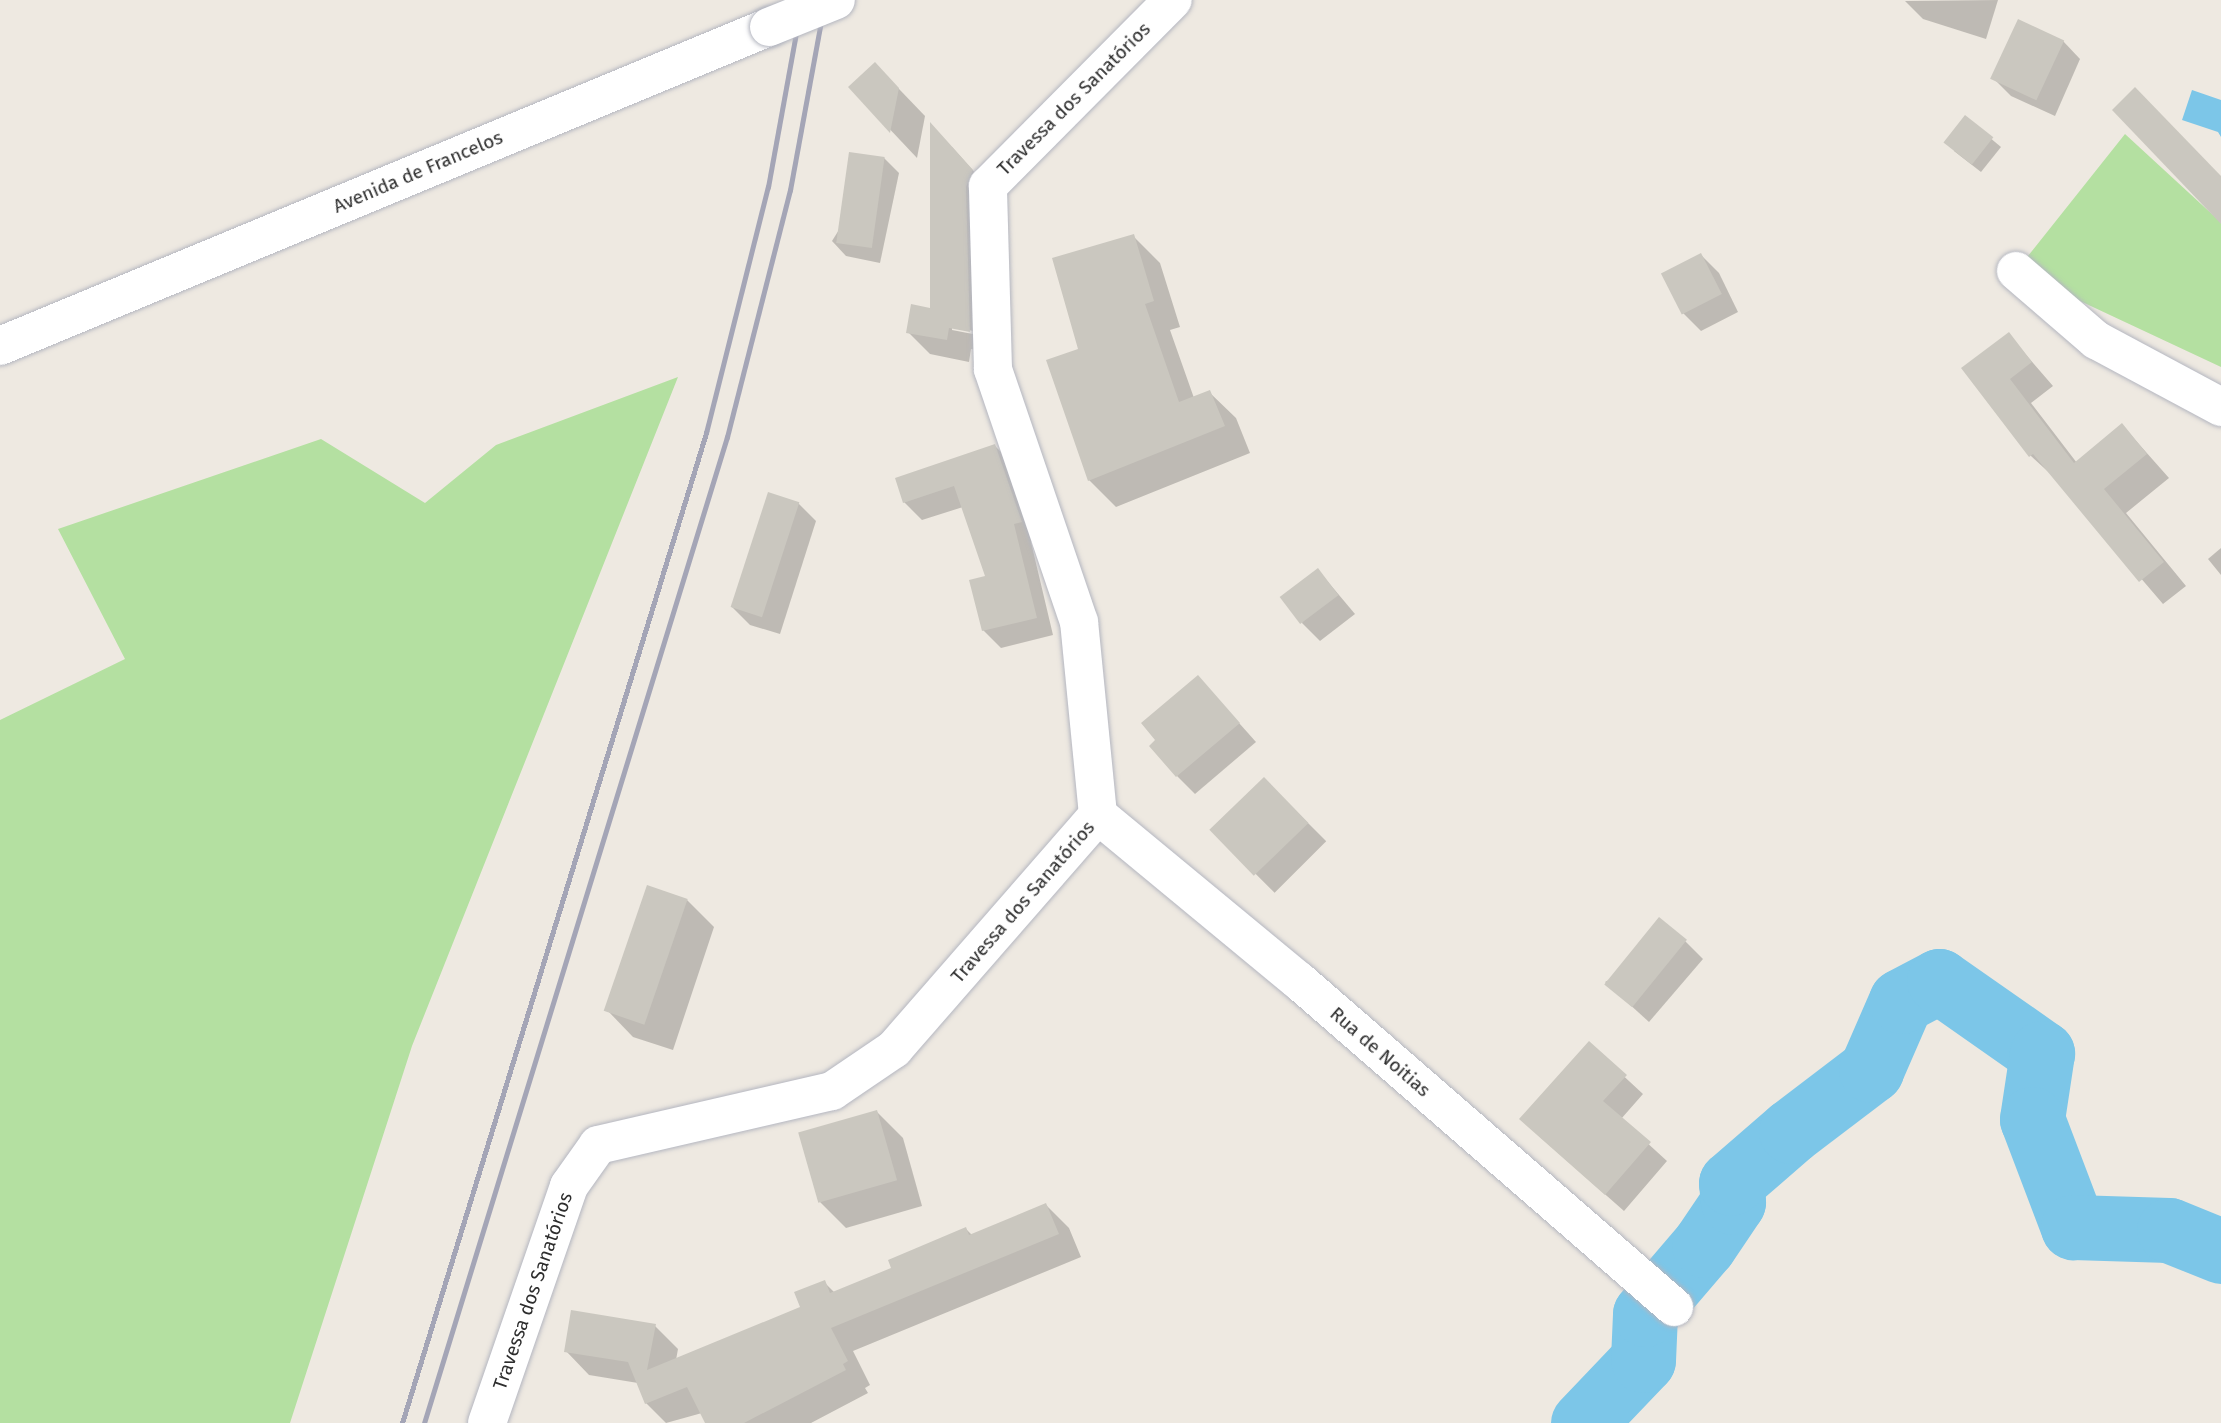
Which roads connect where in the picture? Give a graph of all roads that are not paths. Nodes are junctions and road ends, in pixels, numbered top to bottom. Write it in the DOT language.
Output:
graph roads {
  1 [pos="836,0"];
  2 [pos="1173,0"];
  3 [pos="2016,271"];
  4 [pos="0,346"];
  5 [pos="2221,407"];
  6 [pos="1098,815"];
  7 [pos="1666,1300"];
  8 [pos="487,1423"];
  1 -- 4 [label="street, Avenida de Francelos, bridge"];
  2 -- 6 [label="street, Travessa dos Sanatórios"];
  3 -- 5 [label="street"];
  6 -- 7 [label="street, Rua de Noitias"];
  6 -- 8 [label="street, Travessa dos Sanatórios"];
}
